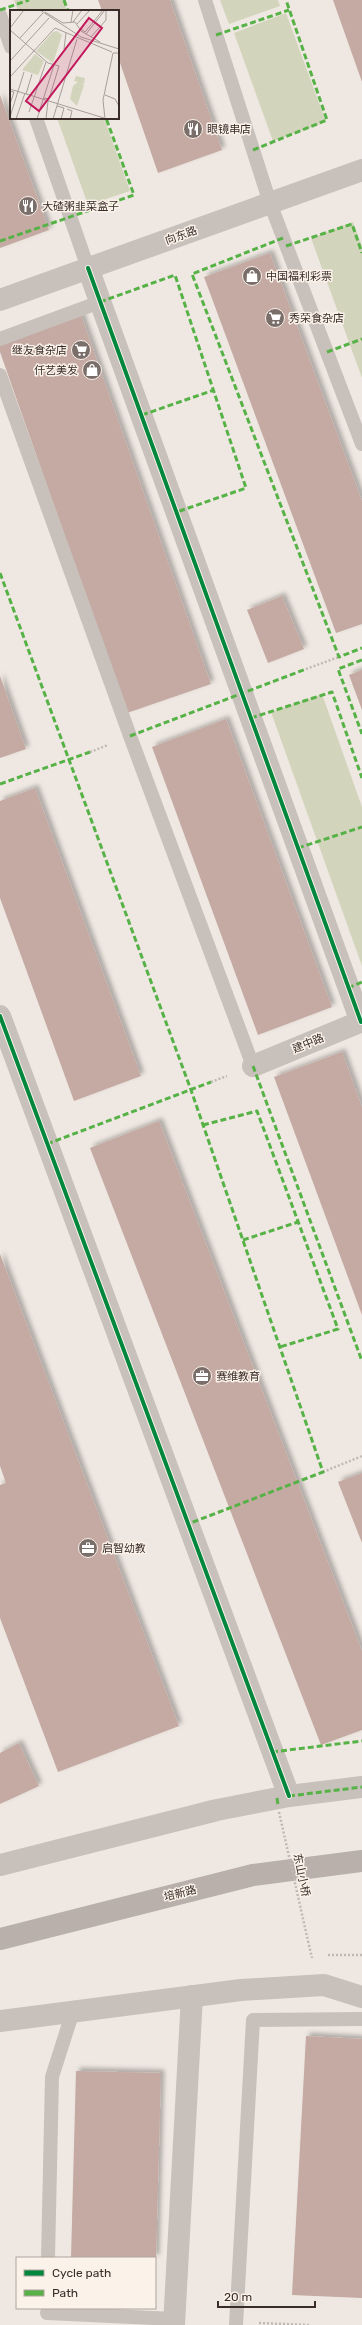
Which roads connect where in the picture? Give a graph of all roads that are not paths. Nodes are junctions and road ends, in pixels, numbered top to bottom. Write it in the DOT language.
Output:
graph roads {
  1 [pos="205,0"];
  2 [pos="0,15"];
  3 [pos="10,44"];
  4 [pos="36,119"];
  5 [pos="362,170"];
  6 [pos="270,203"];
  7 [pos="88,268"];
  8 [pos="0,300"];
  9 [pos="100,302"];
  10 [pos="0,339"];
  11 [pos="0,375"];
  12 [pos="362,444"];
  13 [pos="0,1016"];
  14 [pos="361,1021"];
  15 [pos="253,1066"];
  16 [pos="362,1787"];
  17 [pos="284,1804"];
  18 [pos="362,1861"];
  19 [pos="0,1865"];
  20 [pos="0,1938"];
  21 [pos="192,1996"];
  22 [pos="362,1997"];
  23 [pos="74,2011"];
  24 [pos="362,2019"];
  25 [pos="0,2021"];
  26 [pos="48,2257"];
  27 [pos="46,2316"];
  28 [pos="175,2322"];
  29 [pos="236,2324"];
  1 -- 6 [label="lane"];
  2 -- 3 [label="lane"];
  4 -- 7 [label="lane"];
  5 -- 6 [label="street, 向东路"];
  6 -- 7 [label="street, 向东路"];
  6 -- 12 [label="lane"];
  7 -- 8 [label="street, 向东路"];
  7 -- 9 [label="street"];
  9 -- 10 [label="lane"];
  9 -- 14 [label="street"];
  11 -- 15 [label="lane"];
  13 -- 17 [label="street"];
  14 -- 15 [label="street, 建中路"];
  16 -- 17 [label="street"];
  17 -- 19 [label="street"];
  18 -- 20 [label="main road, 培新路"];
  21 -- 22 [label="street"];
  21 -- 23 [label="street"];
  21 -- 28 [label="street"];
  23 -- 25 [label="street"];
  23 -- 26 [label="lane"];
  24 -- 29 [label="lane"];
  27 -- 28 [label="lane"];
}
